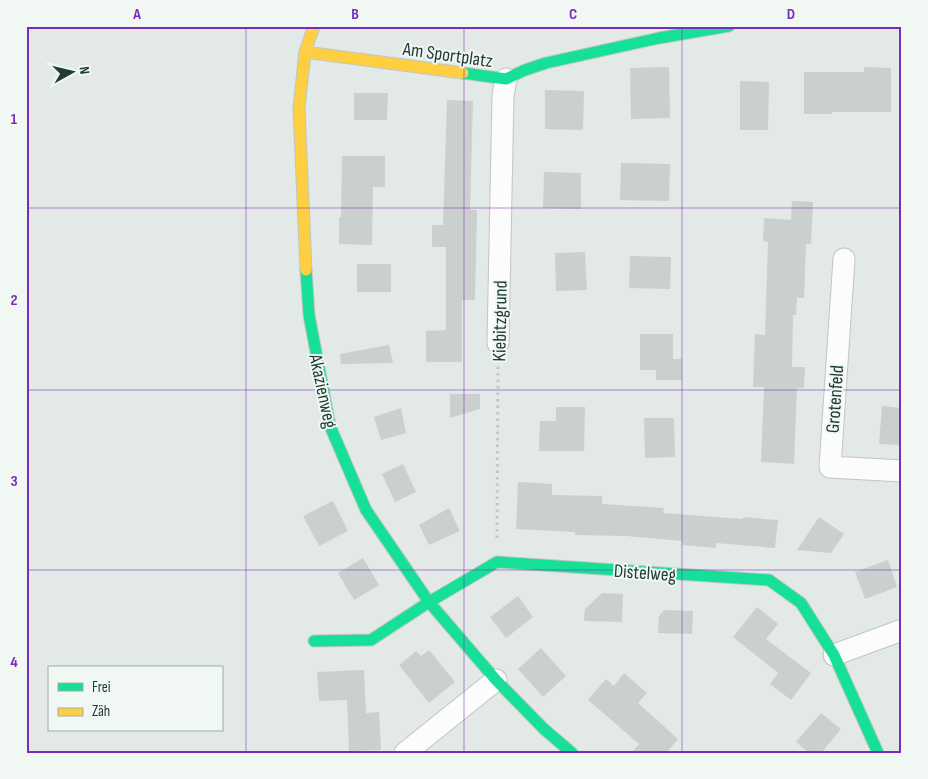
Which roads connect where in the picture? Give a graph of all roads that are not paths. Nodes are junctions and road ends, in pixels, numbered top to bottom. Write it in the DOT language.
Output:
graph roads {
  1 [pos="314,26"];
  2 [pos="729,26"];
  3 [pos="305,52"];
  4 [pos="506,79"];
  5 [pos="844,259"];
  6 [pos="498,343"];
  7 [pos="902,471"];
  8 [pos="429,602"];
  9 [pos="902,630"];
  10 [pos="314,641"];
  11 [pos="834,655"];
  12 [pos="496,680"];
  13 [pos="405,753"];
  14 [pos="572,753"];
  15 [pos="878,753"];
  1 -- 3 [label="street, Akazienweg"];
  2 -- 4 [label="street, Am Sportplatz"];
  3 -- 4 [label="street, Am Sportplatz"];
  3 -- 8 [label="street, Akazienweg"];
  4 -- 6 [label="street, Kiebitzgrund"];
  5 -- 7 [label="street, Grotenfeld"];
  8 -- 10 [label="street"];
  8 -- 11 [label="street, Distelweg"];
  8 -- 12 [label="street, Akazienweg"];
  9 -- 11 [label="street"];
  11 -- 15 [label="street, Distelweg"];
  12 -- 13 [label="street"];
  12 -- 14 [label="street, Akazienweg"];
}
